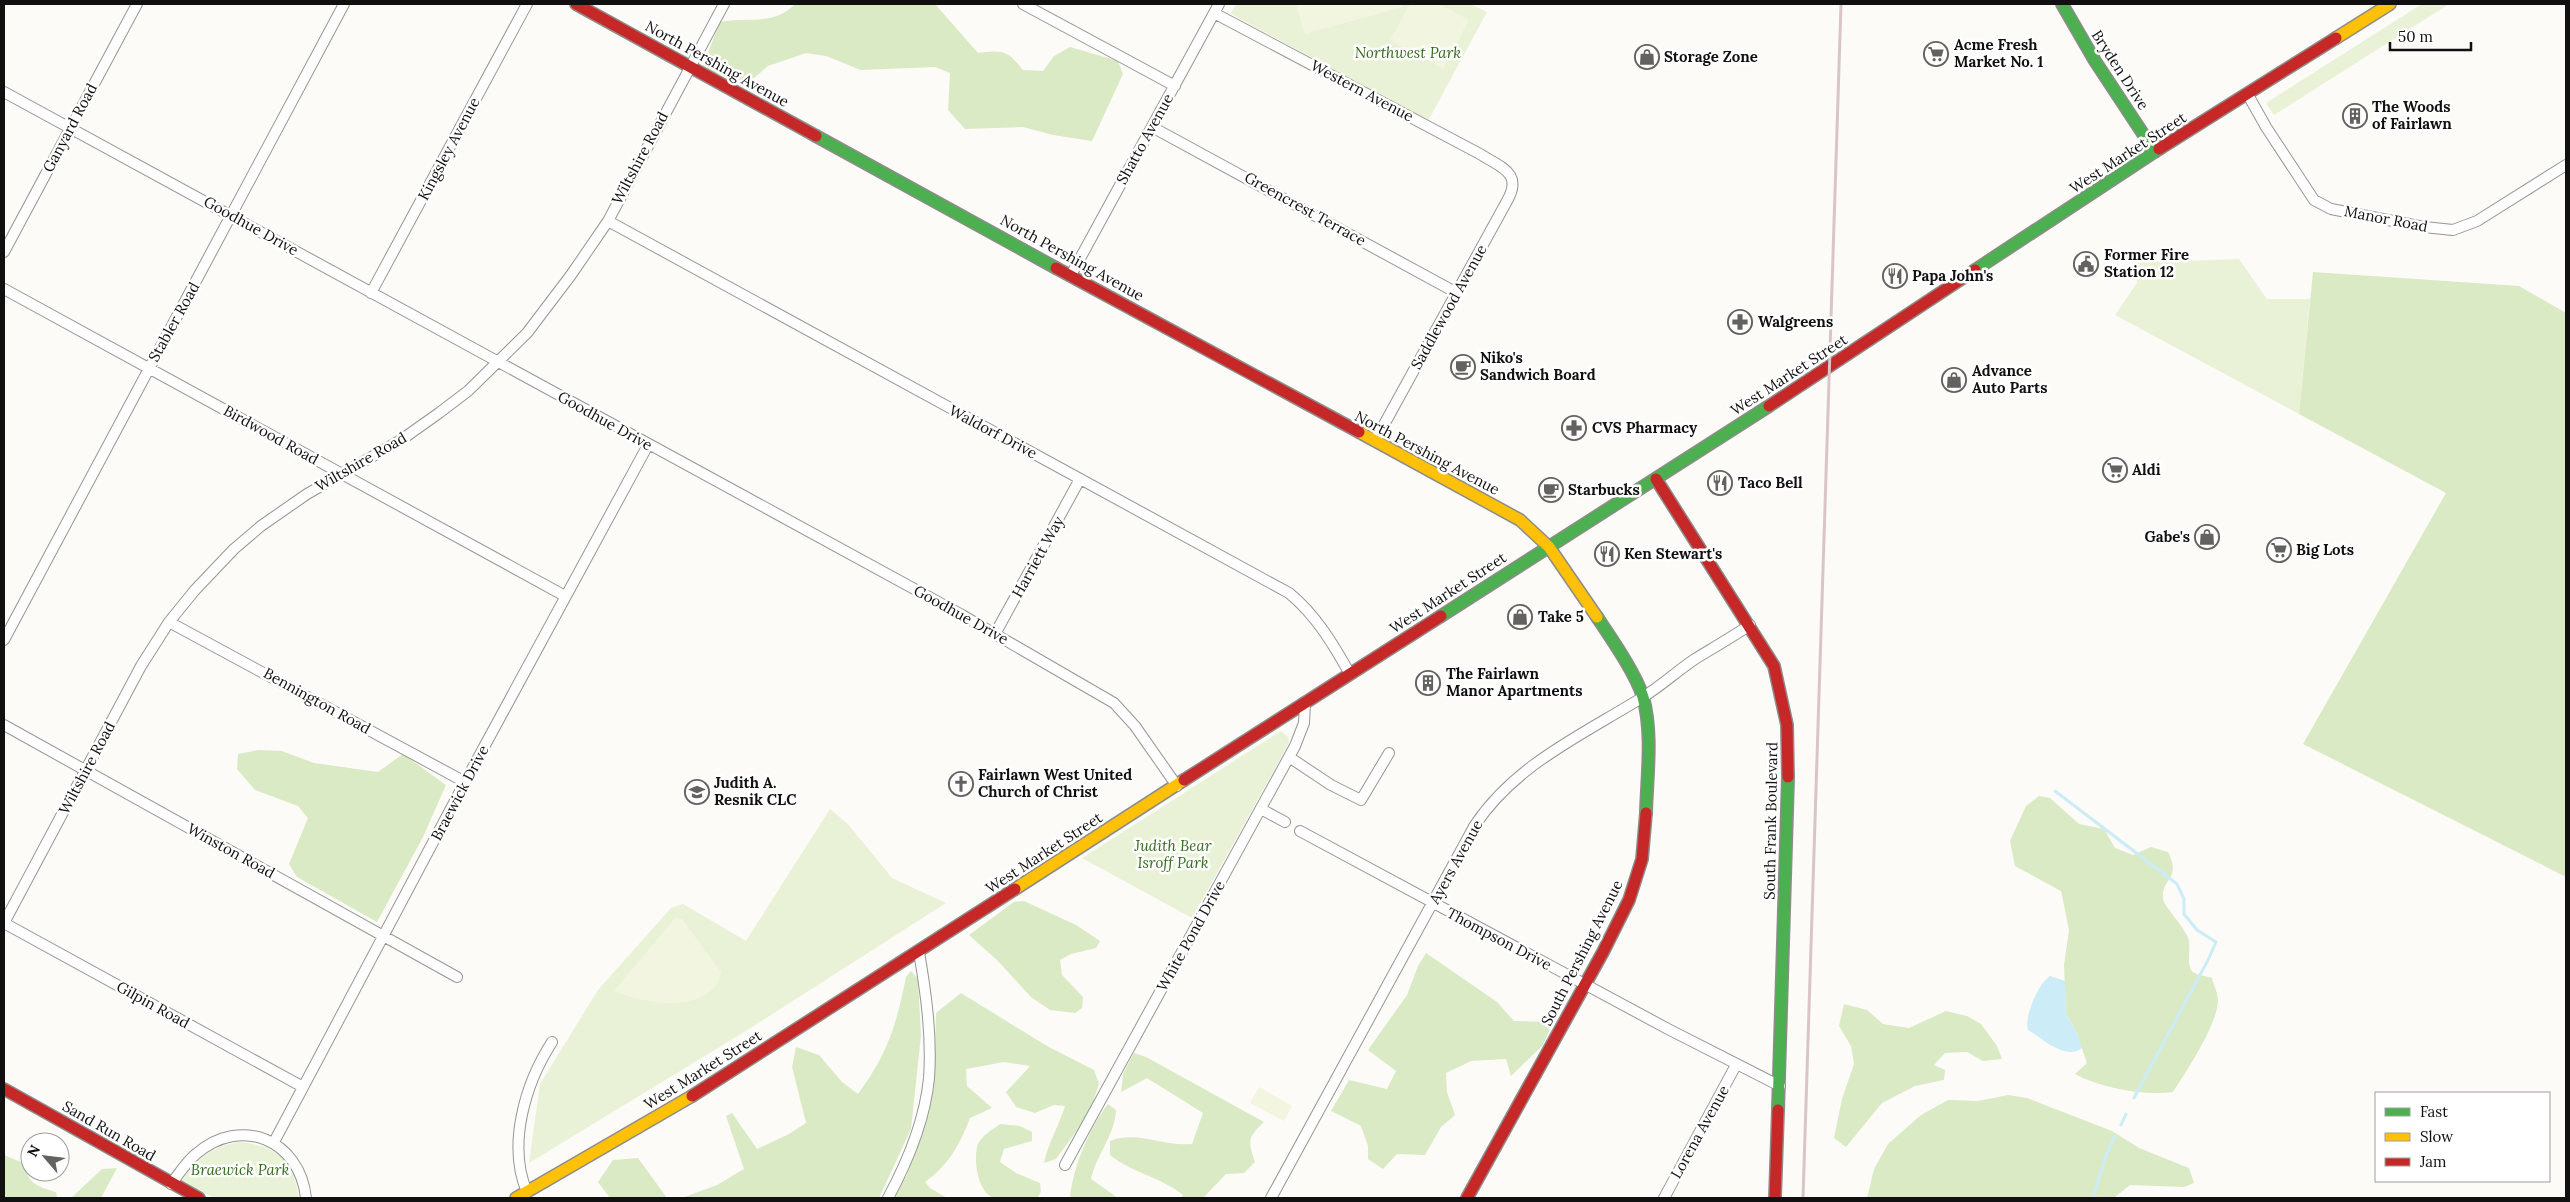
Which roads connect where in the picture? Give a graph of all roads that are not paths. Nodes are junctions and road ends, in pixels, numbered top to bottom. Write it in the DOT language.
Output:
graph roads {
  1 [pos="137,4"];
  2 [pos="344,4"];
  3 [pos="527,4"];
  4 [pos="576,4"];
  5 [pos="724,4"];
  6 [pos="1023,4"];
  7 [pos="2062,4"];
  8 [pos="2390,4"];
  9 [pos="1217,8"];
  10 [pos="690,66"];
  11 [pos="1175,86"];
  12 [pos="4,92"];
  13 [pos="2248,95"];
  14 [pos="1152,126"];
  15 [pos="70,127"];
  16 [pos="2155,152"];
  17 [pos="2566,165"];
  18 [pos="1509,172"];
  19 [pos="231,215"];
  20 [pos="608,221"];
  21 [pos="4,252"];
  22 [pos="1071,275"];
  23 [pos="4,289"];
  24 [pos="371,293"];
  25 [pos="1457,294"];
  26 [pos="498,363"];
  27 [pos="149,368"];
  28 [pos="1375,441"];
  29 [pos="648,445"];
  30 [pos="343,475"];
  31 [pos="1080,479"];
  32 [pos="1656,479"];
  33 [pos="1549,547"];
  34 [pos="565,596"];
  35 [pos="169,622"];
  36 [pos="1750,625"];
  37 [pos="995,634"];
  38 [pos="4,640"];
  39 [pos="1350,674"];
  40 [pos="1642,697"];
  41 [pos="1305,703"];
  42 [pos="4,725"];
  43 [pos="1389,753"];
  44 [pos="1289,758"];
  45 [pos="85,771"];
  46 [pos="464,782"];
  47 [pos="1177,786"];
  48 [pos="1261,809"];
  49 [pos="1286,822"];
  50 [pos="1300,831"];
  51 [pos="1433,904"];
  52 [pos="4,923"];
  53 [pos="384,935"];
  54 [pos="920,952"];
  55 [pos="457,977"];
  56 [pos="1585,984"];
  57 [pos="552,1042"];
  58 [pos="1736,1065"];
  59 [pos="1780,1086"];
  60 [pos="303,1087"];
  61 [pos="4,1089"];
  62 [pos="274,1142"];
  63 [pos="1065,1165"];
  64 [pos="171,1184"];
  65 [pos="526,1192"];
  66 [pos="199,1198"];
  67 [pos="306,1198"];
  68 [pos="516,1198"];
  69 [pos="888,1198"];
  70 [pos="1271,1198"];
  71 [pos="1467,1198"];
  72 [pos="1664,1198"];
  73 [pos="1775,1198"];
  1 -- 15 [label="street, Ganyard Road"];
  2 -- 19 [label="street, Stabler Road"];
  3 -- 24 [label="street, Kingsley Avenue"];
  4 -- 10 [label="street, North Pershing Avenue"];
  5 -- 10 [label="street, Wiltshire Road"];
  6 -- 11 [label="street"];
  7 -- 16 [label="street, Bryden Drive"];
  8 -- 13 [label="street, West Market Street"];
  9 -- 11 [label="street, Shatto Avenue"];
  9 -- 18 [label="street, Western Avenue"];
  10 -- 20 [label="street, Wiltshire Road"];
  10 -- 22 [label="street, North Pershing Avenue"];
  11 -- 14 [label="street, Shatto Avenue"];
  12 -- 15 [label="street, Goodhue Drive"];
  13 -- 16 [label="street, West Market Street"];
  13 -- 17 [label="street, Manor Road"];
  14 -- 22 [label="street, Shatto Avenue"];
  14 -- 25 [label="street, Greencrest Terrace"];
  15 -- 19 [label="street, Goodhue Drive"];
  15 -- 21 [label="street, Ganyard Road"];
  16 -- 32 [label="street, West Market Street"];
  18 -- 25 [label="street, Saddlewood Avenue"];
  19 -- 24 [label="street, Goodhue Drive"];
  19 -- 27 [label="street, Stabler Road"];
  20 -- 26 [label="street, Wiltshire Road"];
  20 -- 31 [label="street, Waldorf Drive"];
  22 -- 28 [label="street, North Pershing Avenue"];
  23 -- 27 [label="street, Birdwood Road"];
  24 -- 26 [label="street, Goodhue Drive"];
  25 -- 28 [label="street, Saddlewood Avenue"];
  26 -- 29 [label="street, Goodhue Drive"];
  26 -- 30 [label="street, Wiltshire Road"];
  27 -- 30 [label="street, Birdwood Road"];
  27 -- 38 [label="street, Stabler Road"];
  28 -- 33 [label="street, North Pershing Avenue"];
  29 -- 34 [label="street, Braewick Drive"];
  29 -- 37 [label="street, Goodhue Drive"];
  30 -- 34 [label="street, Birdwood Road"];
  30 -- 35 [label="street, Wiltshire Road"];
  31 -- 37 [label="street, Harriett Way"];
  31 -- 39 [label="street, Waldorf Drive"];
  32 -- 33 [label="street, West Market Street"];
  32 -- 36 [label="street, South Frank Boulevard"];
  33 -- 39 [label="street, West Market Street"];
  33 -- 40 [label="street, South Pershing Avenue"];
  34 -- 46 [label="street, Braewick Drive"];
  35 -- 45 [label="street, Wiltshire Road"];
  35 -- 46 [label="street, Bennington Road"];
  36 -- 40 [label="street, Ayers Avenue"];
  36 -- 59 [label="street, South Frank Boulevard"];
  37 -- 47 [label="street, Goodhue Drive"];
  39 -- 41 [label="street, West Market Street"];
  40 -- 51 [label="street, Ayers Avenue"];
  40 -- 56 [label="street, South Pershing Avenue"];
  41 -- 44 [label="street, White Pond Drive"];
  41 -- 47 [label="street, West Market Street"];
  42 -- 45 [label="street, Winston Road"];
  43 -- 44 [label="street"];
  44 -- 48 [label="street, White Pond Drive"];
  45 -- 52 [label="street, Wiltshire Road"];
  45 -- 53 [label="street, Winston Road"];
  46 -- 53 [label="street, Braewick Drive"];
  47 -- 54 [label="street, West Market Street"];
  48 -- 49 [label="street"];
  48 -- 63 [label="street, White Pond Drive"];
  50 -- 51 [label="street, Thompson Drive"];
  51 -- 56 [label="street, Thompson Drive"];
  51 -- 70 [label="street, Ayers Avenue"];
  52 -- 60 [label="street, Gilpin Road"];
  53 -- 55 [label="street, Winston Road"];
  53 -- 60 [label="street, Braewick Drive"];
  54 -- 65 [label="street, West Market Street"];
  54 -- 69 [label="street"];
  56 -- 58 [label="street, Thompson Drive"];
  56 -- 71 [label="street, South Pershing Avenue"];
  57 -- 65 [label="street"];
  58 -- 59 [label="street, Thompson Drive"];
  58 -- 72 [label="street, Lorena Avenue"];
  59 -- 73 [label="street, South Frank Boulevard"];
  60 -- 62 [label="street, Braewick Drive"];
  61 -- 64 [label="street, Sand Run Road"];
  62 -- 64 [label="street"];
  62 -- 67 [label="street"];
  64 -- 66 [label="street, Sand Run Road"];
  65 -- 68 [label="street, West Market Street"];
}
